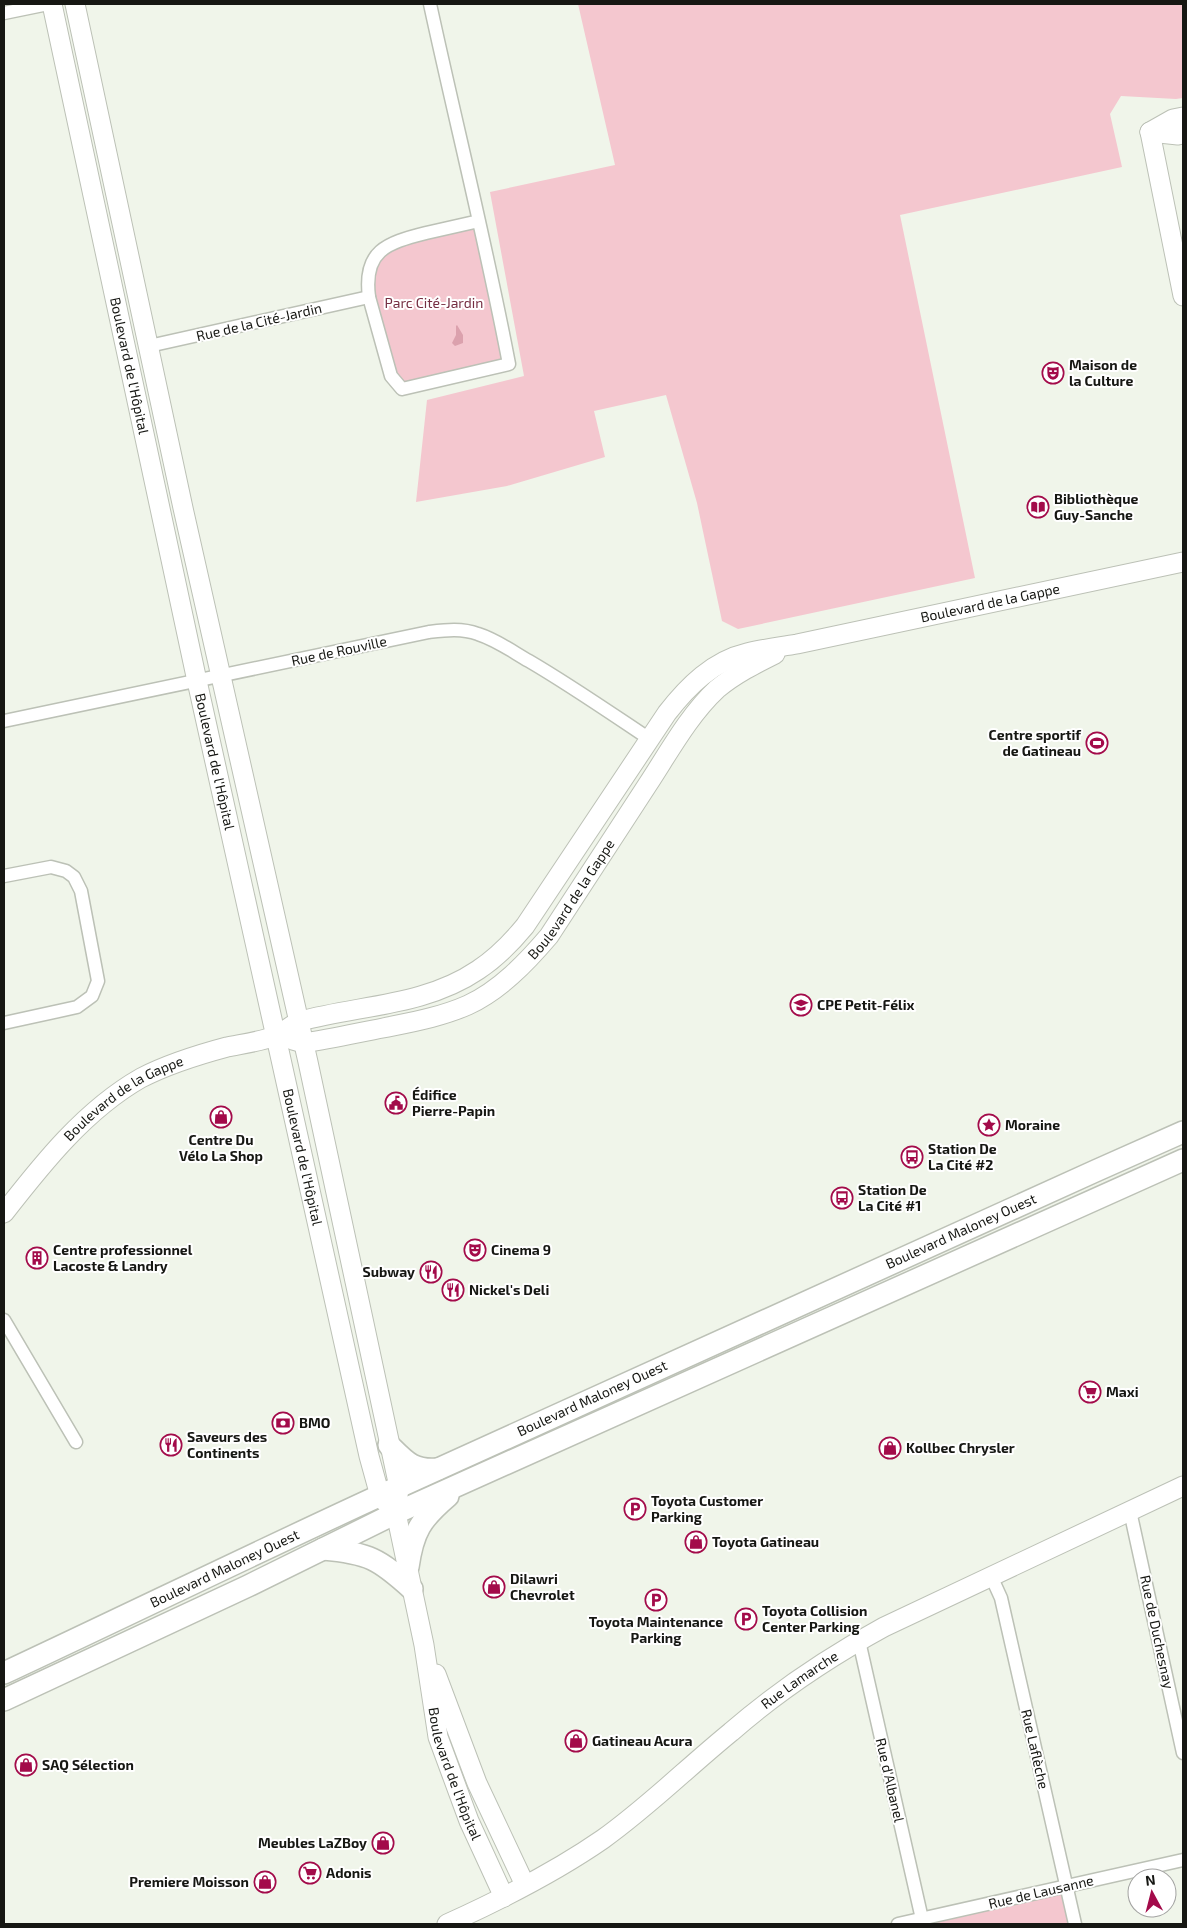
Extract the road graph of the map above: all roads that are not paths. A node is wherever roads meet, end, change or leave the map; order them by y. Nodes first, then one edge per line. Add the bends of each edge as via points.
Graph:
1 (50, 4) edge
2 (75, 4) edge
3 (430, 4) edge
4 (4, 14) edge
5 (1183, 117) edge
6 (1150, 132) junction
7 (1183, 134) edge
8 (478, 221) junction
9 (1183, 296) edge
10 (369, 298) junction
11 (148, 346) junction
12 (1183, 562) edge
13 (797, 644) junction
14 (220, 676) junction
15 (197, 681) junction
16 (4, 721) edge
17 (648, 738) junction
18 (669, 751) junction
19 (4, 876) edge
20 (512, 942) junction
21 (527, 961) junction
22 (298, 1022) junction
23 (4, 1023) edge
24 (276, 1036) junction
25 (304, 1044) junction
26 (1183, 1132) edge
27 (1183, 1160) edge
28 (4, 1213) edge
29 (4, 1320) edge
30 (76, 1442) dead end
31 (389, 1445) junction
32 (438, 1469) junction
33 (463, 1484) junction
34 (1183, 1486) edge
35 (399, 1487) junction
36 (380, 1496) junction
37 (1130, 1511) junction
38 (396, 1513) junction
39 (324, 1549) junction
40 (408, 1567) junction
41 (992, 1576) junction
42 (412, 1589) junction
43 (859, 1641) junction
44 (424, 1645) junction
45 (44, 1654) junction
46 (4, 1673) edge
47 (54, 1676) junction
48 (4, 1700) edge
49 (1178, 1709) edge
50 (1183, 1753) edge
51 (1183, 1860) edge
52 (525, 1885) junction
53 (1066, 1886) junction
54 (504, 1897) junction
55 (922, 1919) junction
56 (447, 1924) edge
57 (898, 1924) edge
58 (1074, 1924) edge

1 - 4 street
1 - 15 street, Boulevard de l'Hôpital
2 - 11 street, Boulevard de l'Hôpital
3 - 8 street
5 - 6 street
6 - 7 street
6 - 9 street
8 - 10 street via 401,239 383,247 371,262
8 - 10 street via 509,364 402,389 391,376
10 - 11 street, Rue de la Cité-Jardin
11 - 14 street, Boulevard de l'Hôpital
12 - 13 street, Boulevard de la Gappe
13 - 17 street, Boulevard de la Gappe via 745,653 714,667 681,695
13 - 18 street, Boulevard de la Gappe via 750,666 717,690
14 - 15 street, Rue de Rouville
14 - 17 street, Rue de Rouville via 429,632 460,630 491,639
14 - 22 street, Boulevard de l'Hôpital
15 - 16 street, Rue de Rouville
15 - 24 street, Boulevard de l'Hôpital
17 - 18 street
17 - 20 street, Boulevard de la Gappe
18 - 21 street, Boulevard de la Gappe via 549,936
19 - 23 street via 51,867 74,877 80,891 98,981 92,996 77,1006
20 - 21 street
20 - 22 street, Boulevard de la Gappe via 478,970 428,994
21 - 25 street, Boulevard de la Gappe via 489,993 449,1013
22 - 24 street, Boulevard de la Gappe
22 - 25 street, Boulevard de l'Hôpital
24 - 25 street, Boulevard de la Gappe
24 - 28 street, Boulevard de la Gappe via 190,1057 153,1072 123,1090 78,1127
24 - 36 street, Boulevard de l'Hôpital
25 - 31 street, Boulevard de l'Hôpital
26 - 32 main road, Boulevard Maloney Ouest
27 - 33 main road, Boulevard Maloney Ouest
29 - 30 street
31 - 32 main road via 410,1465
31 - 35 street, Boulevard de l'Hôpital
32 - 35 main road, Boulevard Maloney Ouest
33 - 38 main road, Boulevard Maloney Ouest
33 - 40 main road via 433,1508 423,1521 411,1544
34 - 37 street, Rue Lamarche
35 - 36 main road, Boulevard Maloney Ouest
35 - 38 street, Boulevard de l'Hôpital
36 - 38 street, Boulevard de l'Hôpital
36 - 45 main road, Boulevard Maloney Ouest
37 - 41 street, Rue Lamarche
37 - 49 street, Rue de Duchesnay
38 - 39 main road, Boulevard Maloney Ouest
38 - 40 street, Boulevard de l'Hôpital
39 - 42 main road via 370,1557 386,1566
39 - 47 main road, Boulevard Maloney Ouest
40 - 42 street, Boulevard de l'Hôpital
41 - 43 street, Rue Lamarche
41 - 53 street, Rue Laflèche via 1001,1598
42 - 44 street, Boulevard de l'Hôpital
43 - 52 street, Rue Lamarche via 779,1693 611,1833
43 - 55 street, Rue d'Albanel
44 - 52 street, Boulevard de l'Hôpital via 477,1783
44 - 54 street, Boulevard de l'Hôpital via 438,1737 466,1815
45 - 46 main road, Boulevard Maloney Ouest
45 - 47 main road
47 - 48 main road, Boulevard Maloney Ouest
49 - 50 street, Rue de Duchesnay
51 - 53 street, Rue de Lausanne
52 - 54 street, Rue Lamarche
53 - 55 street, Rue de Lausanne
53 - 58 street, Rue Laflèche
54 - 56 street, Rue Lamarche
55 - 57 street, Rue de Lausanne

